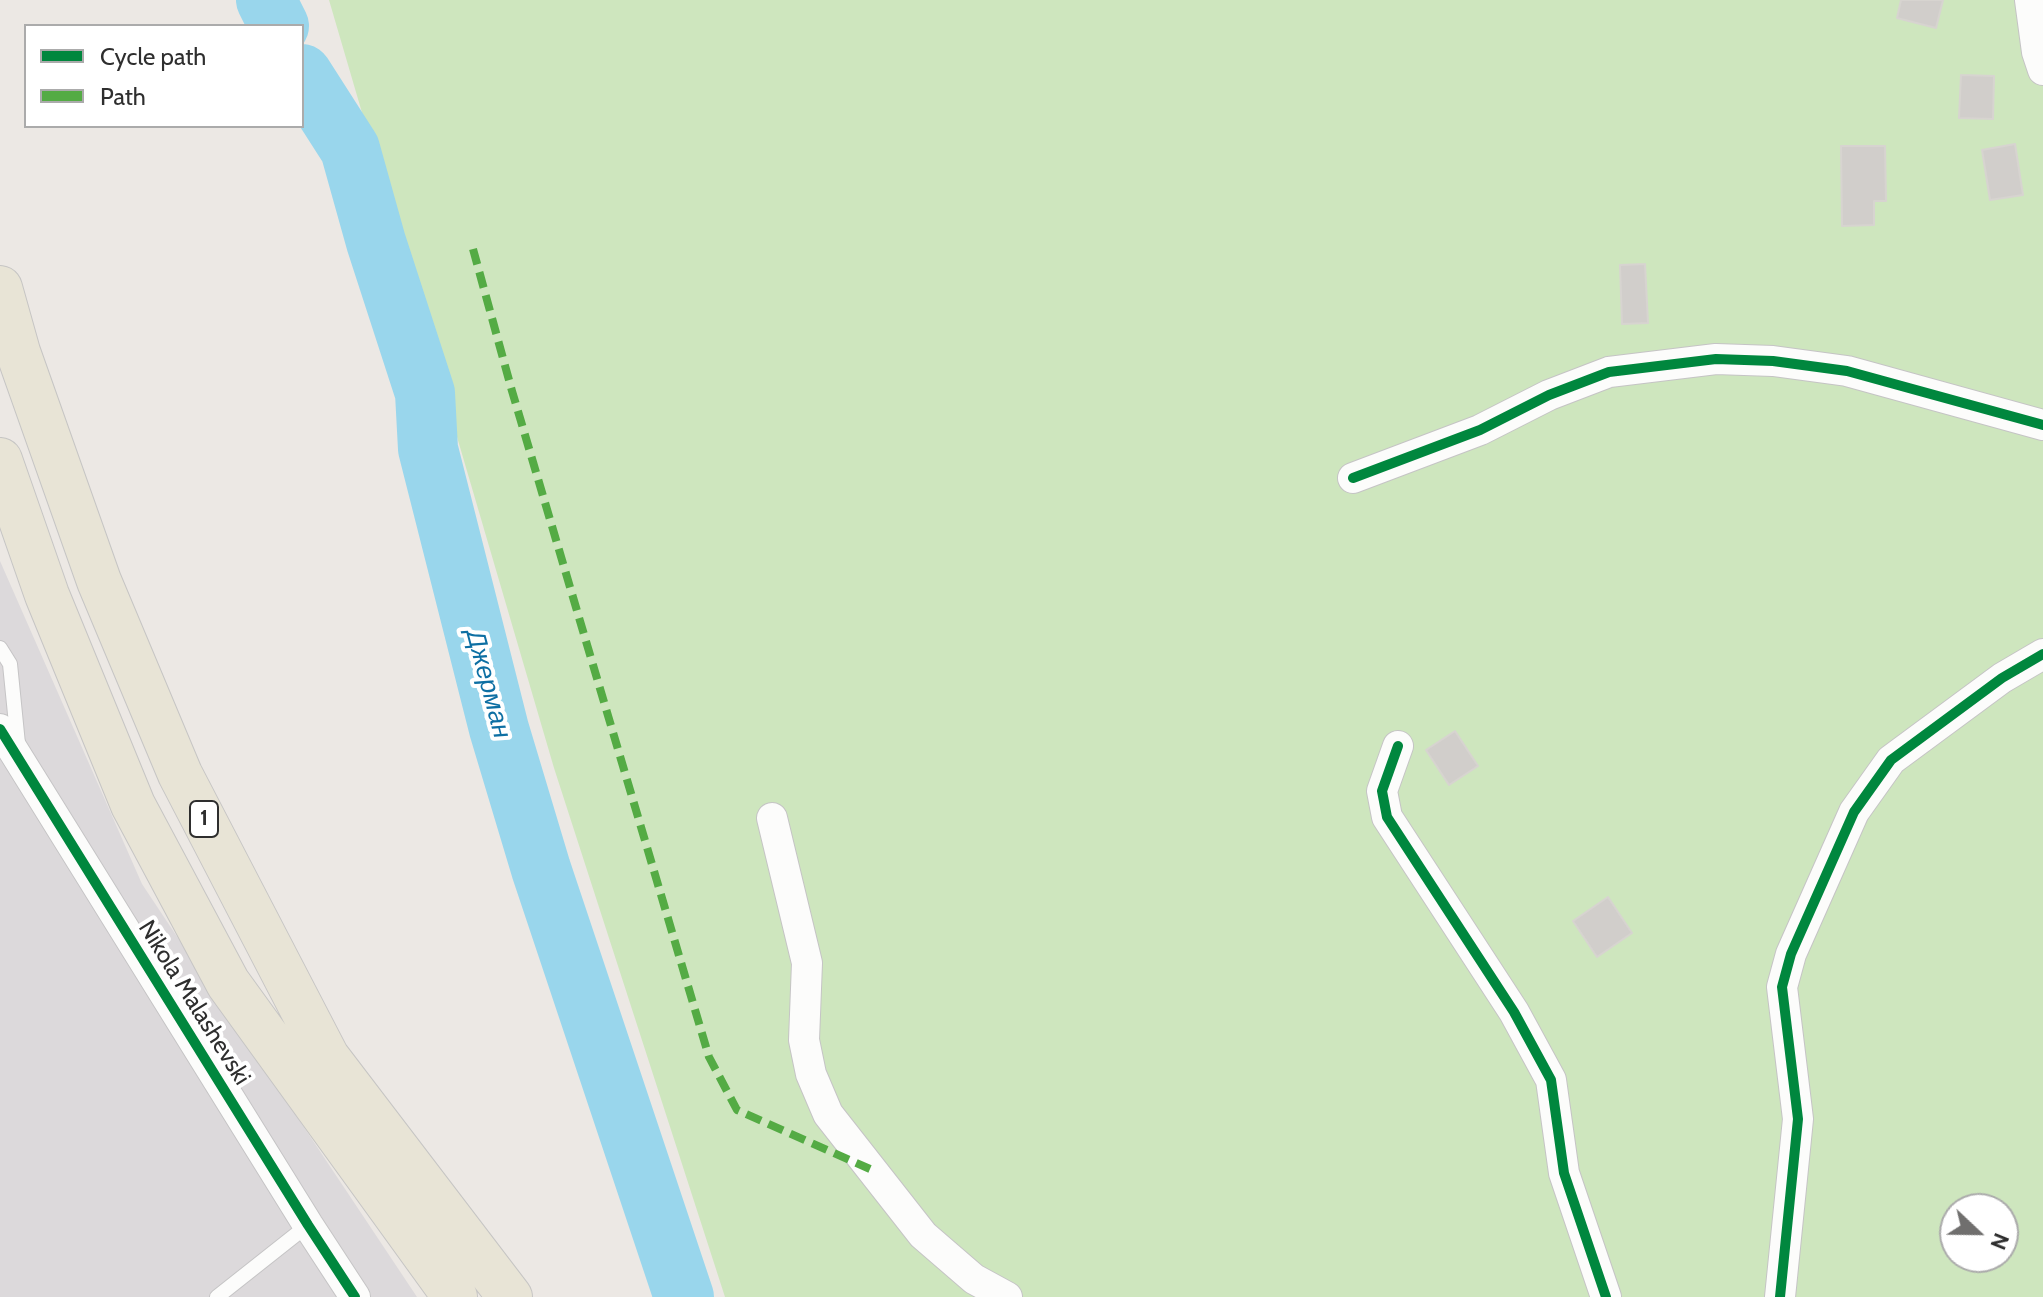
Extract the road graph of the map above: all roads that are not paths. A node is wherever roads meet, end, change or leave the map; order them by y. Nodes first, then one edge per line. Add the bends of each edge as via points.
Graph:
1 (2030, 0) edge
2 (2043, 70) edge
3 (0, 288) edge
4 (2043, 425) edge
5 (0, 460) edge
6 (1353, 478) dead end
7 (0, 648) edge
8 (2043, 654) edge
9 (0, 729) edge
10 (1398, 746) dead end
11 (10, 755) edge
12 (772, 818) dead end
13 (308, 1225) junction
14 (217, 1297) edge
15 (355, 1297) edge
16 (455, 1297) edge
17 (510, 1297) edge
18 (1007, 1297) edge
19 (1606, 1297) edge
20 (1780, 1297) edge

1 - 2 street
3 - 17 main road, 1 via 99,581 180,774 327,1057
4 - 6 street via 1847,371 1716,359 1609,372 1480,430
5 - 16 main road, 1 via 47,595 133,805 228,983
7 - 11 lane via 10,664
8 - 20 street via 1891,760 1854,812 1791,954 1782,987 1798,1119
9 - 11 street, Nikola Malashevski
10 - 19 street via 1382,791 1387,817 1514,1012 1551,1080 1564,1173
11 - 13 street, Nikola Malashevski
12 - 18 street via 807,963 804,1040 828,1114 923,1235 974,1279
13 - 14 lane
13 - 15 street, Nikola Malashevski

